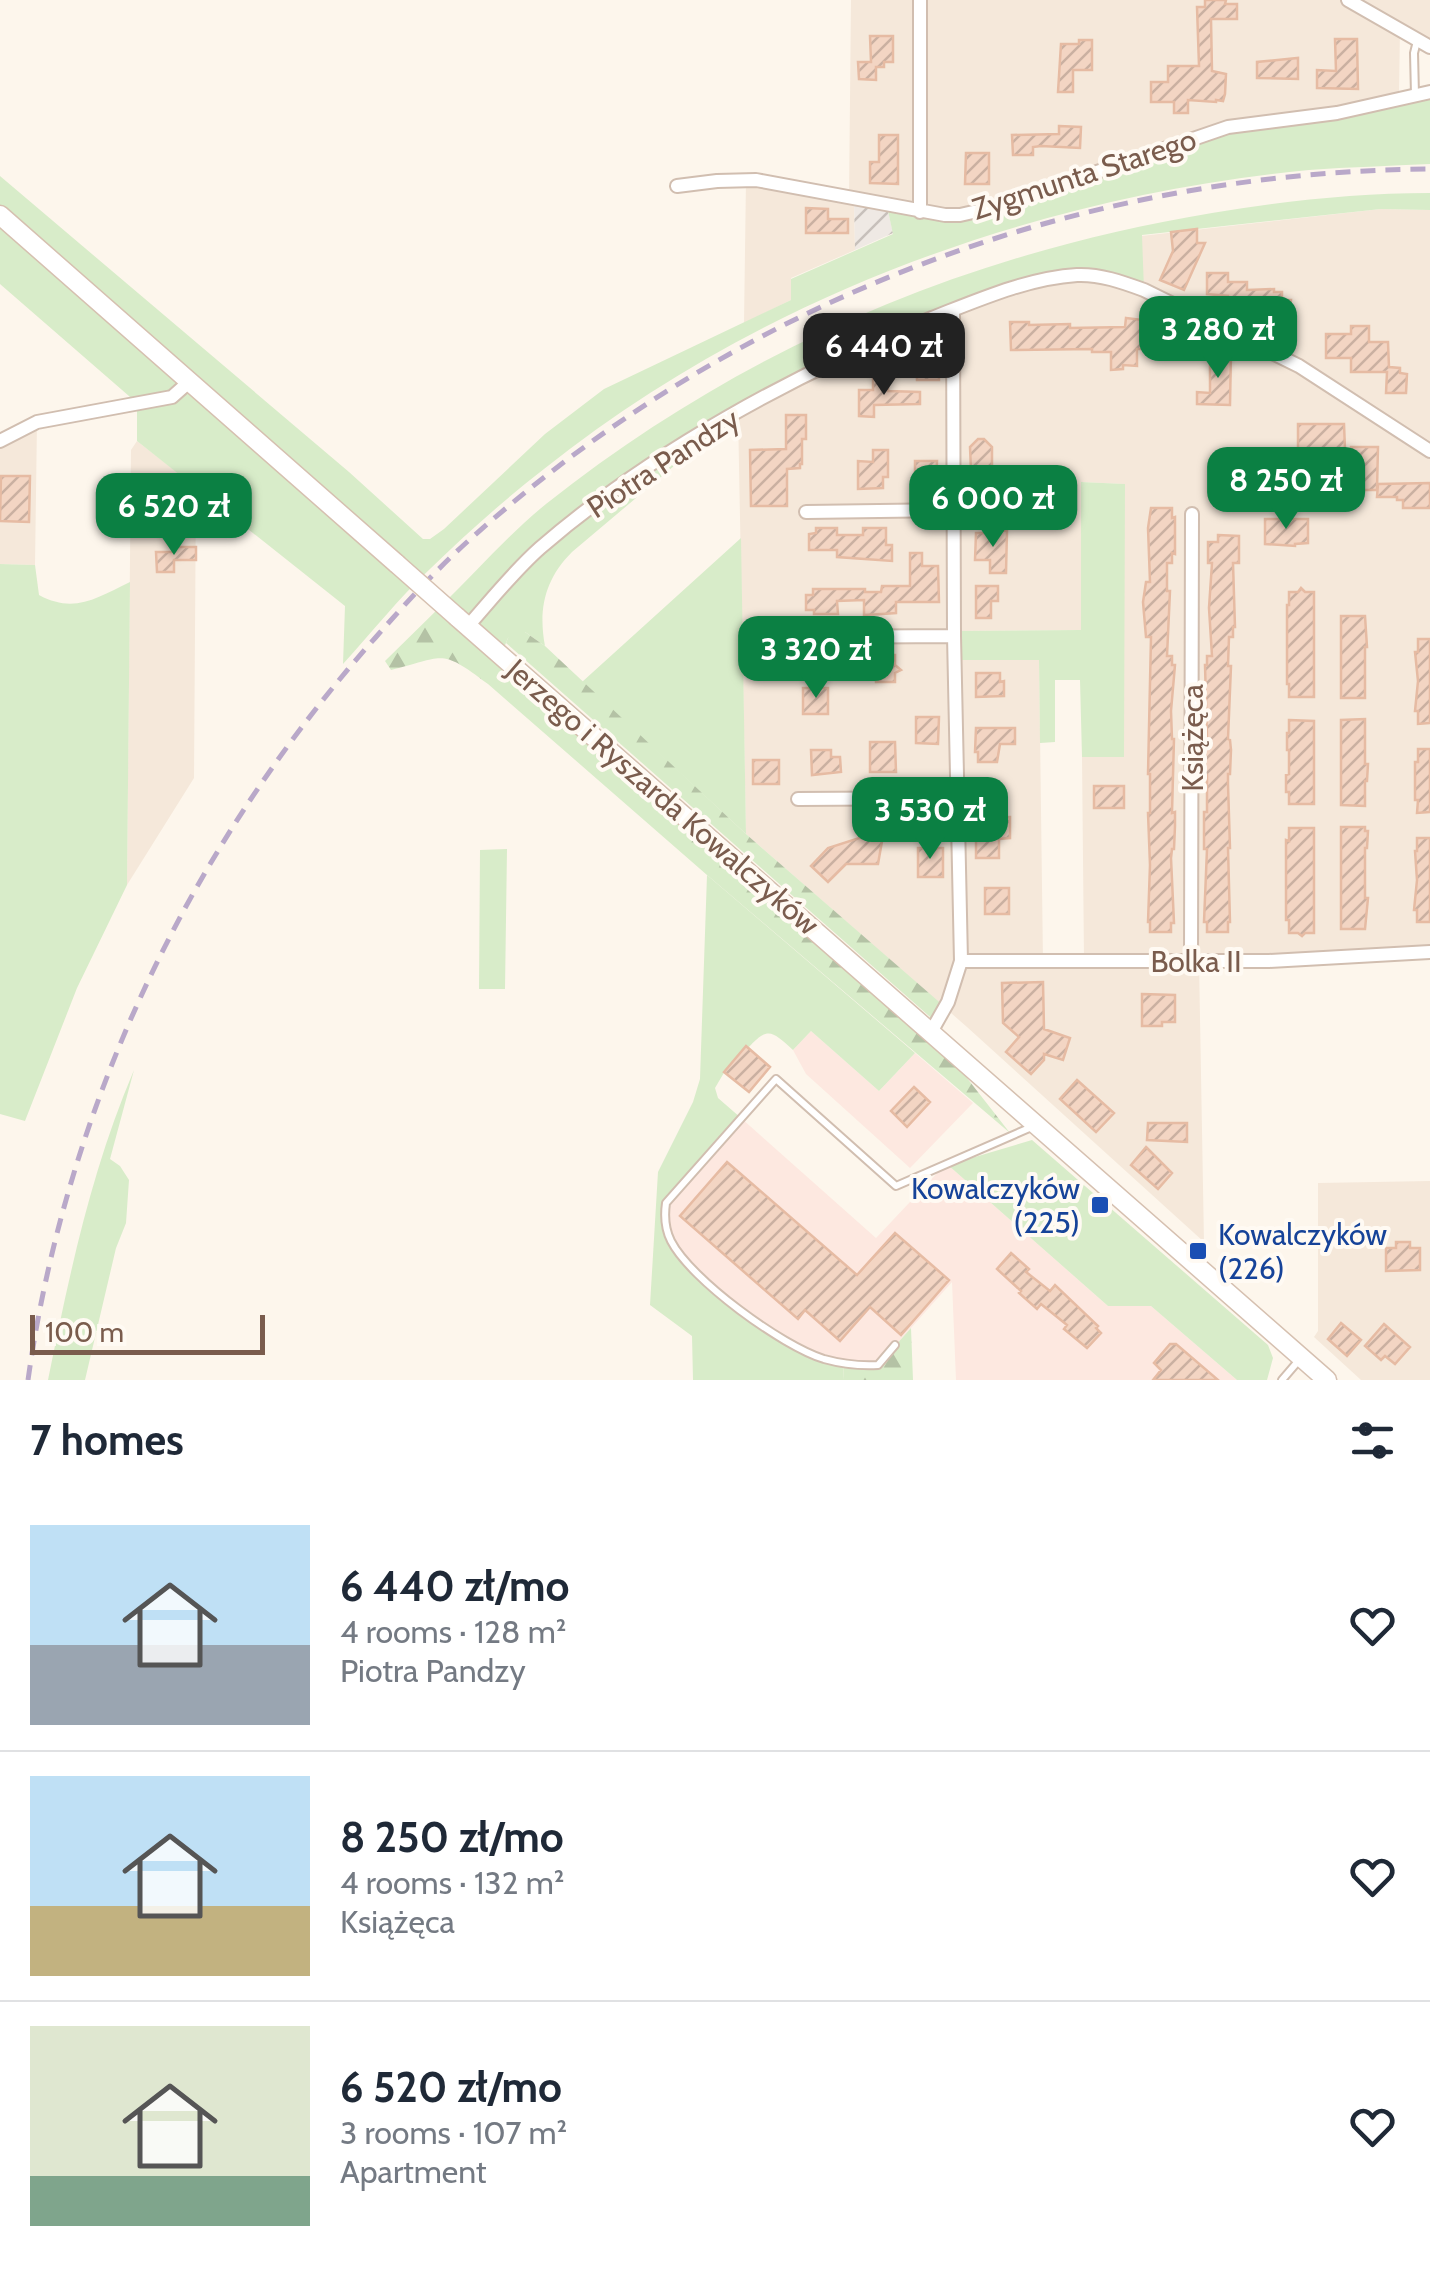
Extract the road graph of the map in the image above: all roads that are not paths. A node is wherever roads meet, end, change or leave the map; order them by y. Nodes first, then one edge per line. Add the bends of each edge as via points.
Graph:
1 (920, 0) edge
2 (1348, 0) edge
3 (1424, 43) edge
4 (1430, 92) edge
5 (1414, 94) junction
6 (676, 186) dead end
7 (920, 212) junction
8 (0, 215) edge
9 (952, 310) junction
10 (190, 381) junction
11 (0, 441) edge
12 (1430, 450) edge
13 (952, 510) junction
14 (806, 512) dead end
15 (1192, 514) dead end
16 (462, 622) junction
17 (954, 636) junction
18 (801, 637) dead end
19 (957, 798) junction
20 (798, 800) dead end
21 (1430, 952) edge
22 (1191, 961) junction
23 (961, 962) junction
24 (931, 1032) junction
25 (1036, 1124) junction
26 (896, 1346) dead end
27 (1301, 1358) junction
28 (1282, 1380) edge
29 (1327, 1380) edge

1 - 7 street
2 - 3 street
3 - 5 lane via 1414,52
4 - 5 street, Zygmunta Starego
5 - 7 street, Zygmunta Starego via 1337,113 1228,127 976,212
6 - 7 street, Zygmunta Starego via 756,180
8 - 10 main road, Jerzego i Ryszarda Kowalczyków
9 - 12 street, Piotra Pandzy via 1054,278 1090,275 1123,282 1299,366
9 - 13 street
9 - 16 street, Piotra Pandzy via 805,376 684,444 540,548
10 - 11 street via 172,397 36,422
10 - 16 main road, Jerzego i Ryszarda Kowalczyków, bridge
13 - 14 street
13 - 17 street
15 - 22 street, Książęca
16 - 24 main road, Jerzego i Ryszarda Kowalczyków
17 - 18 street
17 - 19 street
19 - 20 street
19 - 23 street
21 - 22 street, Bolka II
22 - 23 street, Bolka II
23 - 24 street
24 - 25 main road, Jerzego i Ryszarda Kowalczyków
25 - 26 lane via 896,1186 776,1079 666,1203 666,1228 684,1261 768,1331 824,1359 857,1366 878,1365
25 - 27 main road, Jerzego i Ryszarda Kowalczyków
27 - 28 lane
27 - 29 main road, Jerzego i Ryszarda Kowalczyków

